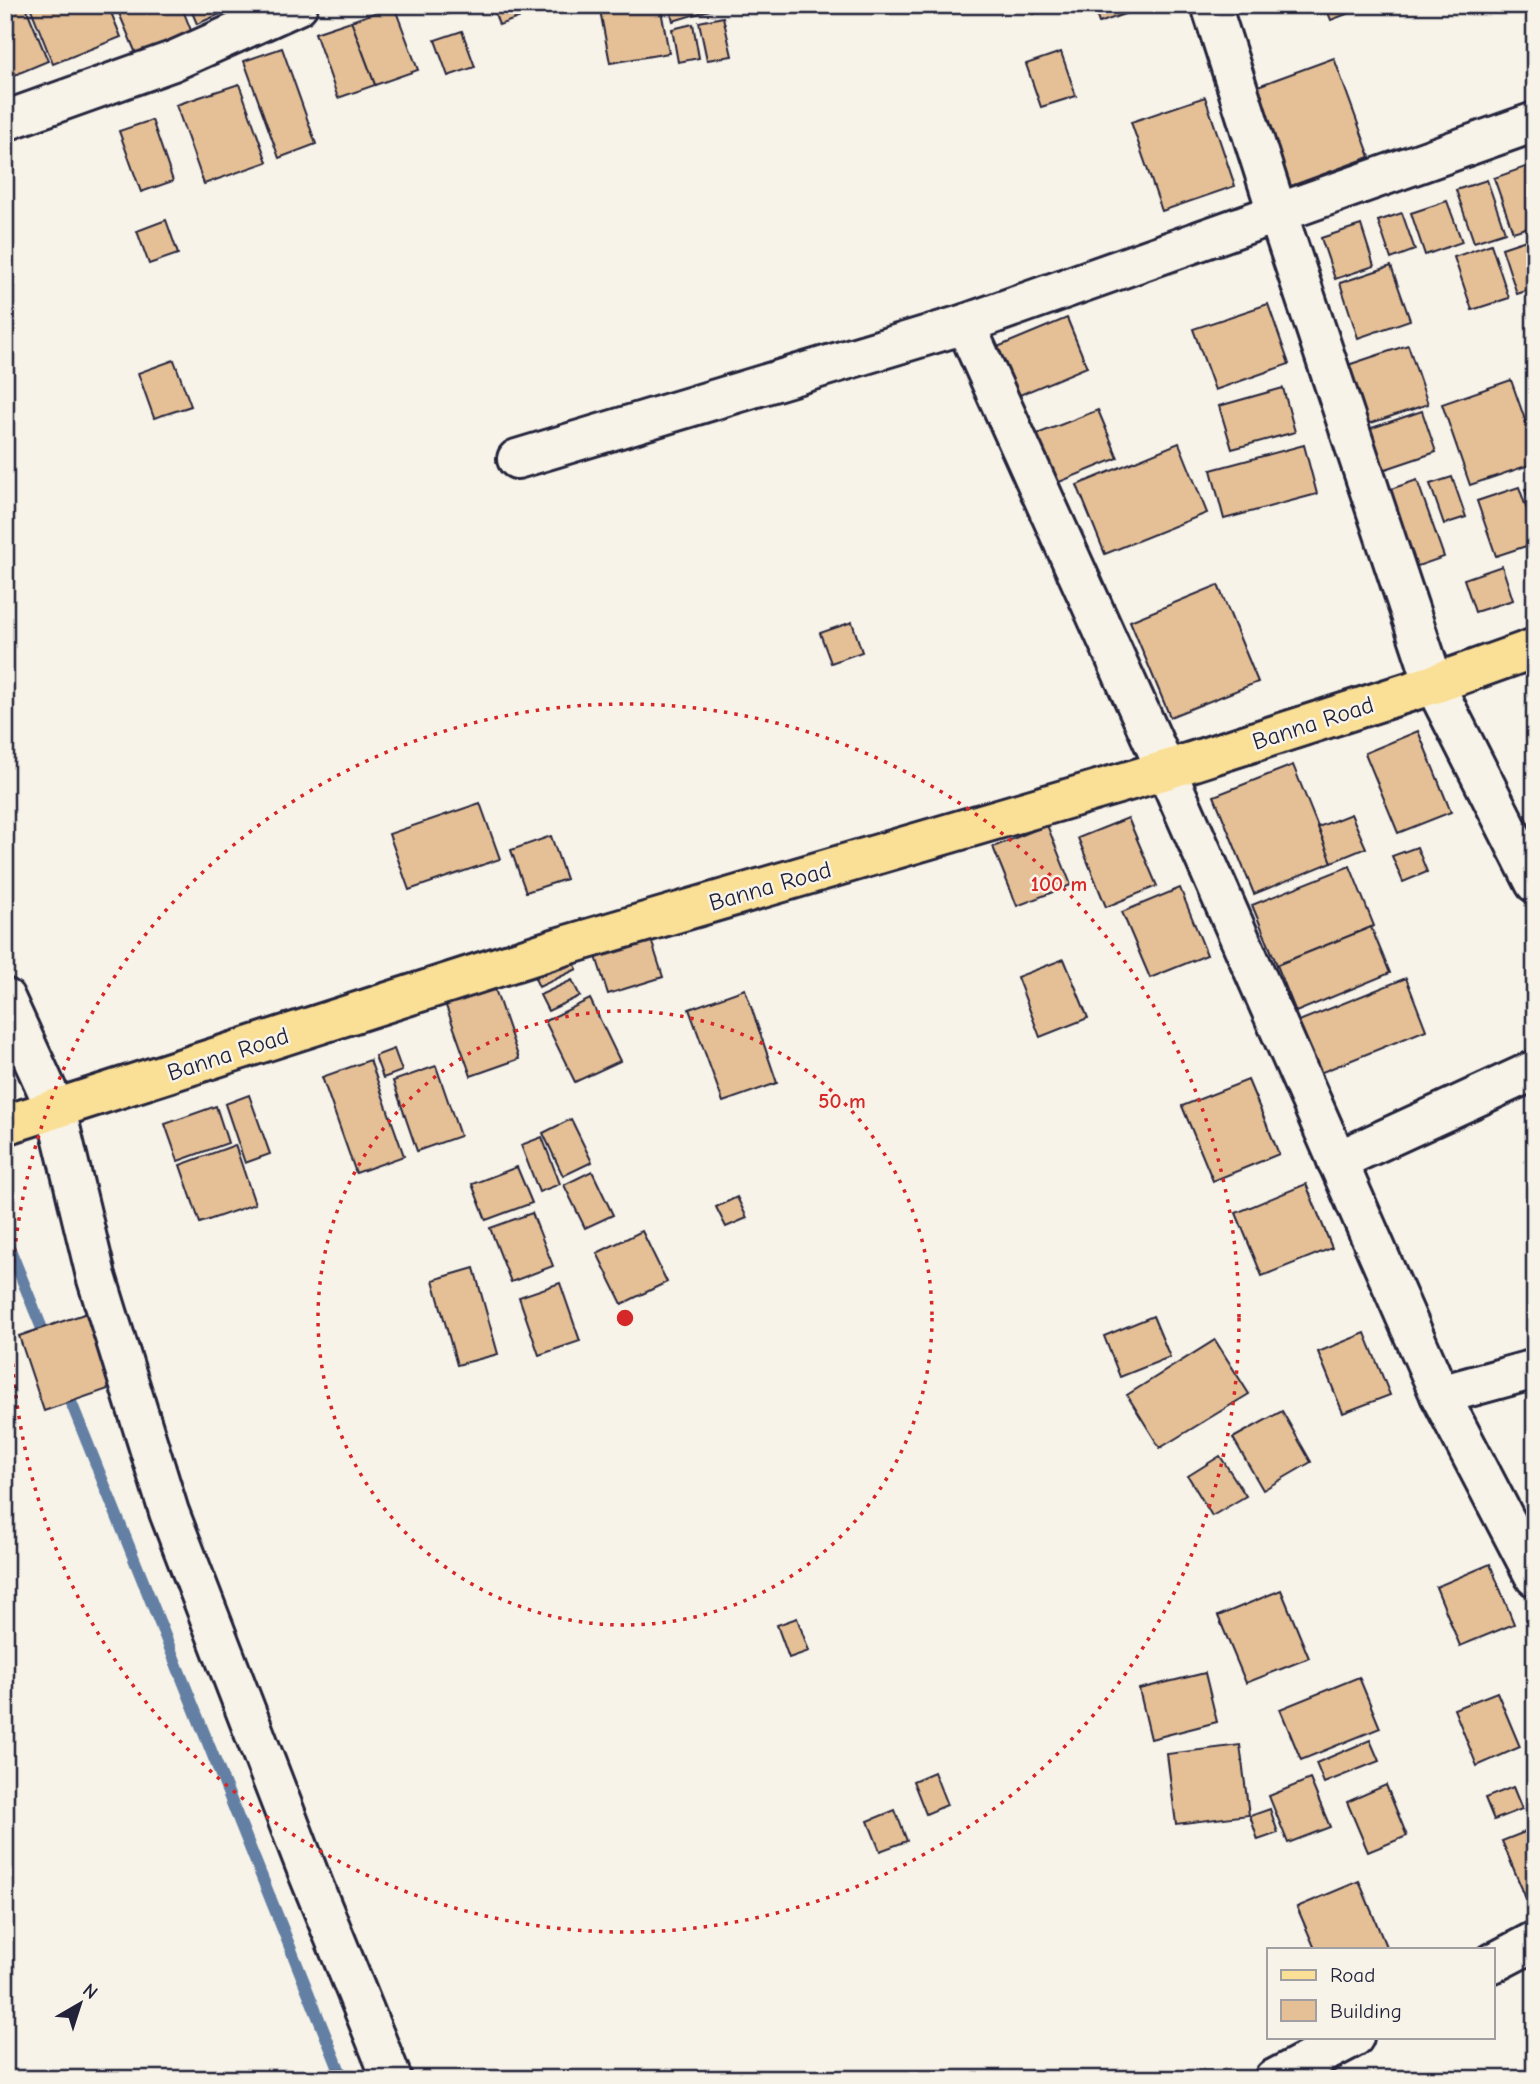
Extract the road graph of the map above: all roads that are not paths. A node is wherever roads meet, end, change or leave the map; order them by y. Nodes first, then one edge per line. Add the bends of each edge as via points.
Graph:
1 (298, 5) edge
2 (1211, 5) edge
3 (5, 121) edge
4 (1535, 122) edge
5 (1278, 215) junction
6 (965, 324) junction
7 (517, 459) dead end
8 (1535, 648) edge
9 (1434, 684) junction
10 (1166, 770) junction
11 (1535, 883) edge
12 (5, 998) edge
13 (1535, 1070) edge
14 (33, 1116) edge
15 (1337, 1161) junction
16 (1535, 1369) edge
17 (1440, 1395) junction
18 (1535, 1577) edge
19 (1535, 1941) edge
20 (1494, 1962) edge
21 (1352, 2038) edge
22 (392, 2079) edge
23 (1274, 2079) edge

1 - 3 street via 173,61
2 - 5 street
4 - 5 street
5 - 6 street
5 - 9 street
6 - 7 street
6 - 10 street
8 - 9 main road, Banna Road
9 - 10 main road, Banna Road
9 - 11 street
10 - 14 main road, Banna Road via 560,947
10 - 15 street
12 - 14 street
13 - 15 street
14 - 22 street via 96,1276 169,1512
15 - 17 street
16 - 17 street
17 - 18 street
19 - 20 street
21 - 23 street

